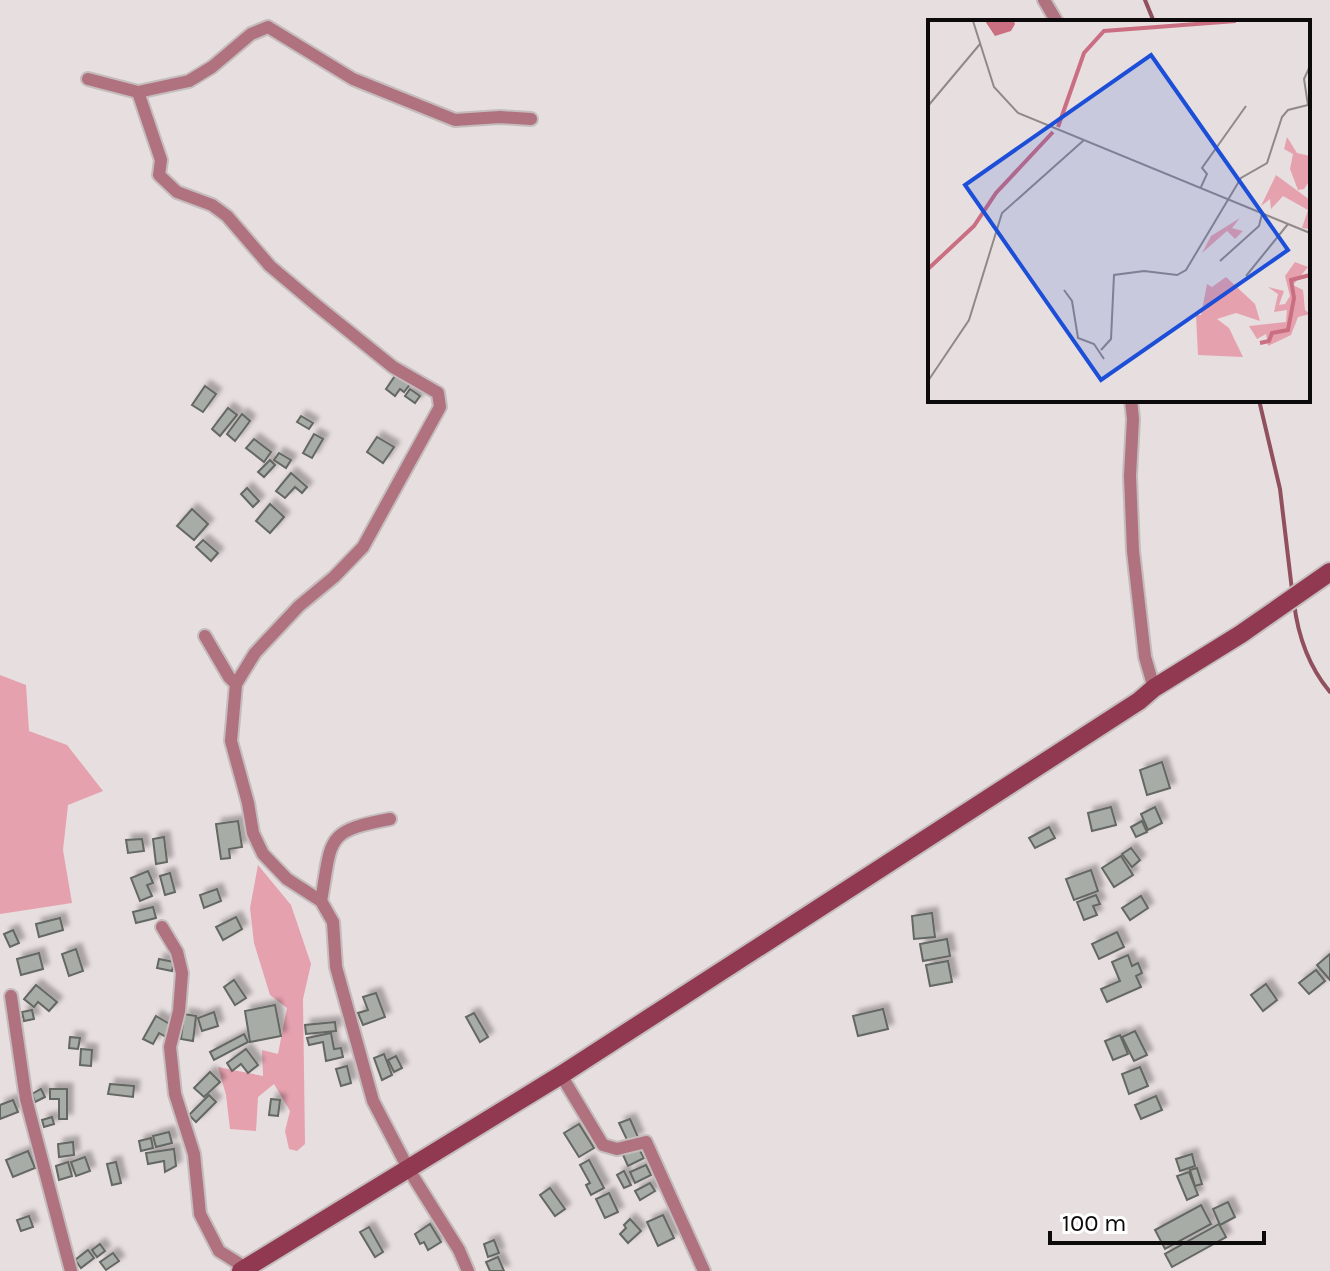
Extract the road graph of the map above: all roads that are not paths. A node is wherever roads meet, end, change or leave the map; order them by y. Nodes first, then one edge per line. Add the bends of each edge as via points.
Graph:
1 (1044, 0) edge
2 (1056, 20) edge
3 (88, 79) dead end
4 (138, 92) junction
5 (531, 119) dead end
6 (1131, 402) edge
7 (1330, 572) edge
8 (205, 636) dead end
9 (236, 684) junction
10 (1154, 688) junction
11 (390, 819) dead end
12 (321, 901) junction
13 (162, 927) dead end
14 (11, 996) dead end
15 (561, 1075) junction
16 (409, 1170) junction
17 (243, 1269) edge
18 (71, 1271) edge
19 (468, 1271) edge
20 (704, 1271) edge

1 - 2 street
3 - 4 street
4 - 5 street via 189,81 268,27 353,79 455,120
4 - 9 street via 161,160 159,175 177,192 227,216 270,266 315,304 393,367 438,393 440,407 363,547 255,653
6 - 10 street via 1133,551 1145,657
7 - 10 main road
8 - 9 street
9 - 12 street via 231,741 253,833 273,867
10 - 15 main road
11 - 12 street via 340,833 331,847
12 - 16 street via 333,922 336,967 373,1101
13 - 17 street via 182,973 170,1047 175,1094 194,1154 200,1214 219,1251
14 - 18 street via 26,1099
15 - 16 main road
15 - 20 street via 603,1145 617,1149 646,1142
16 - 17 main road
16 - 19 street

